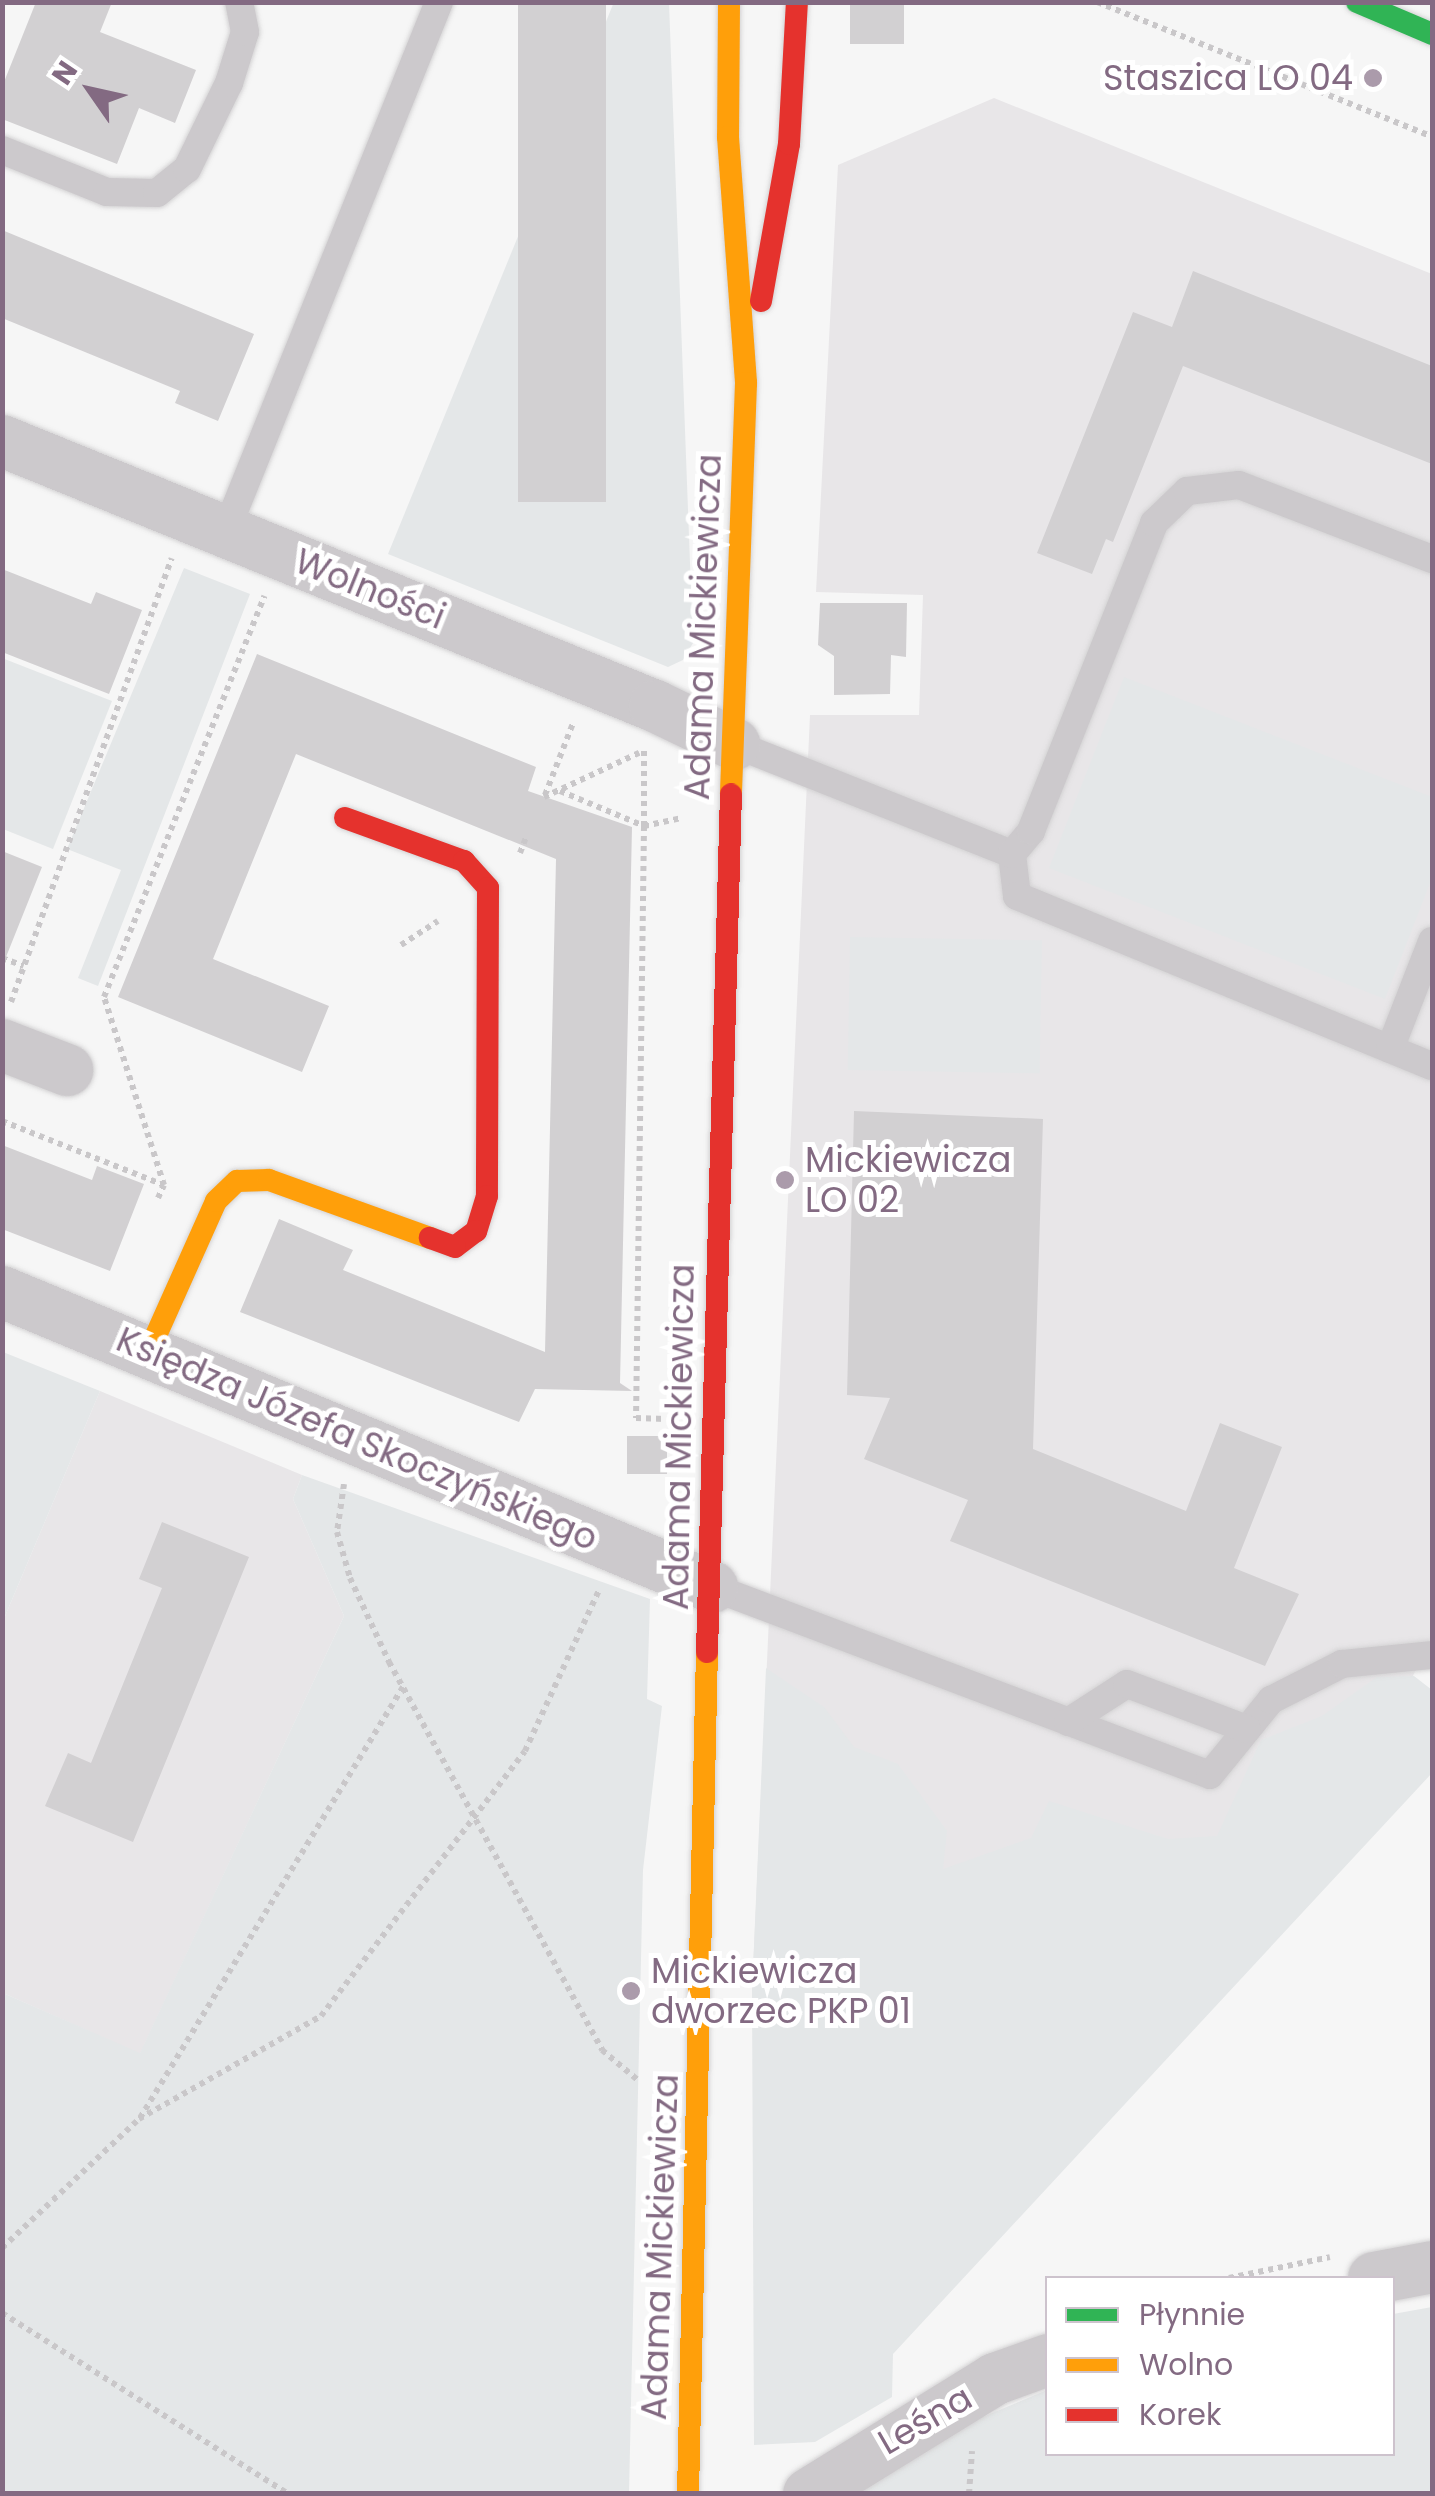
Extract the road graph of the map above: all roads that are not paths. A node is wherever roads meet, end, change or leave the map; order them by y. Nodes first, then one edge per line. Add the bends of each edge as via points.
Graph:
1 (239, 2) edge
2 (439, 2) edge
3 (729, 2) edge
4 (796, 2) edge
5 (1357, 2) edge
6 (1432, 34) edge
7 (2, 150) edge
8 (746, 382) junction
9 (2, 441) edge
10 (226, 531) junction
11 (1432, 559) edge
12 (734, 744) junction
13 (344, 818) dead end
14 (1012, 854) junction
15 (1432, 940) edge
16 (5, 1028) edge
17 (1390, 1048) junction
18 (1432, 1066) edge
19 (67, 1070) dead end
20 (2, 1292) edge
21 (150, 1350) junction
22 (712, 1587) junction
23 (1432, 1655) edge
24 (1068, 1722) junction
25 (1247, 1729) junction
26 (1432, 2267) edge
27 (1385, 2276) edge
28 (1045, 2361) edge
29 (688, 2494) edge
30 (809, 2494) edge

1 - 7 lane via 244,32 229,84 187,168 157,193 107,192
2 - 10 lane
3 - 8 street, Adama Mickiewicza via 728,137
4 - 8 street, Adama Mickiewicza via 789,144
5 - 6 street
8 - 12 street, Adama Mickiewicza
9 - 10 street, Wolności
10 - 12 street, Wolności
11 - 14 lane via 1239,485 1187,492 1154,524 1031,831
12 - 14 lane
12 - 22 street, Adama Mickiewicza
13 - 21 street via 464,860 488,888 487,1196 476,1231 454,1247 269,1180 237,1181 216,1201
14 - 17 lane via 1016,896
15 - 17 lane
16 - 19 street
17 - 18 lane
20 - 21 street, Księdza Józefa Skoczyńskiego
21 - 22 street, Księdza Józefa Skoczyńskiego via 211,1384
22 - 24 lane
22 - 29 street, Adama Mickiewicza
23 - 25 lane via 1342,1664 1270,1700
24 - 25 lane via 1126,1684
24 - 25 lane via 1210,1775
26 - 27 street
28 - 30 street, Leśna via 995,2380

